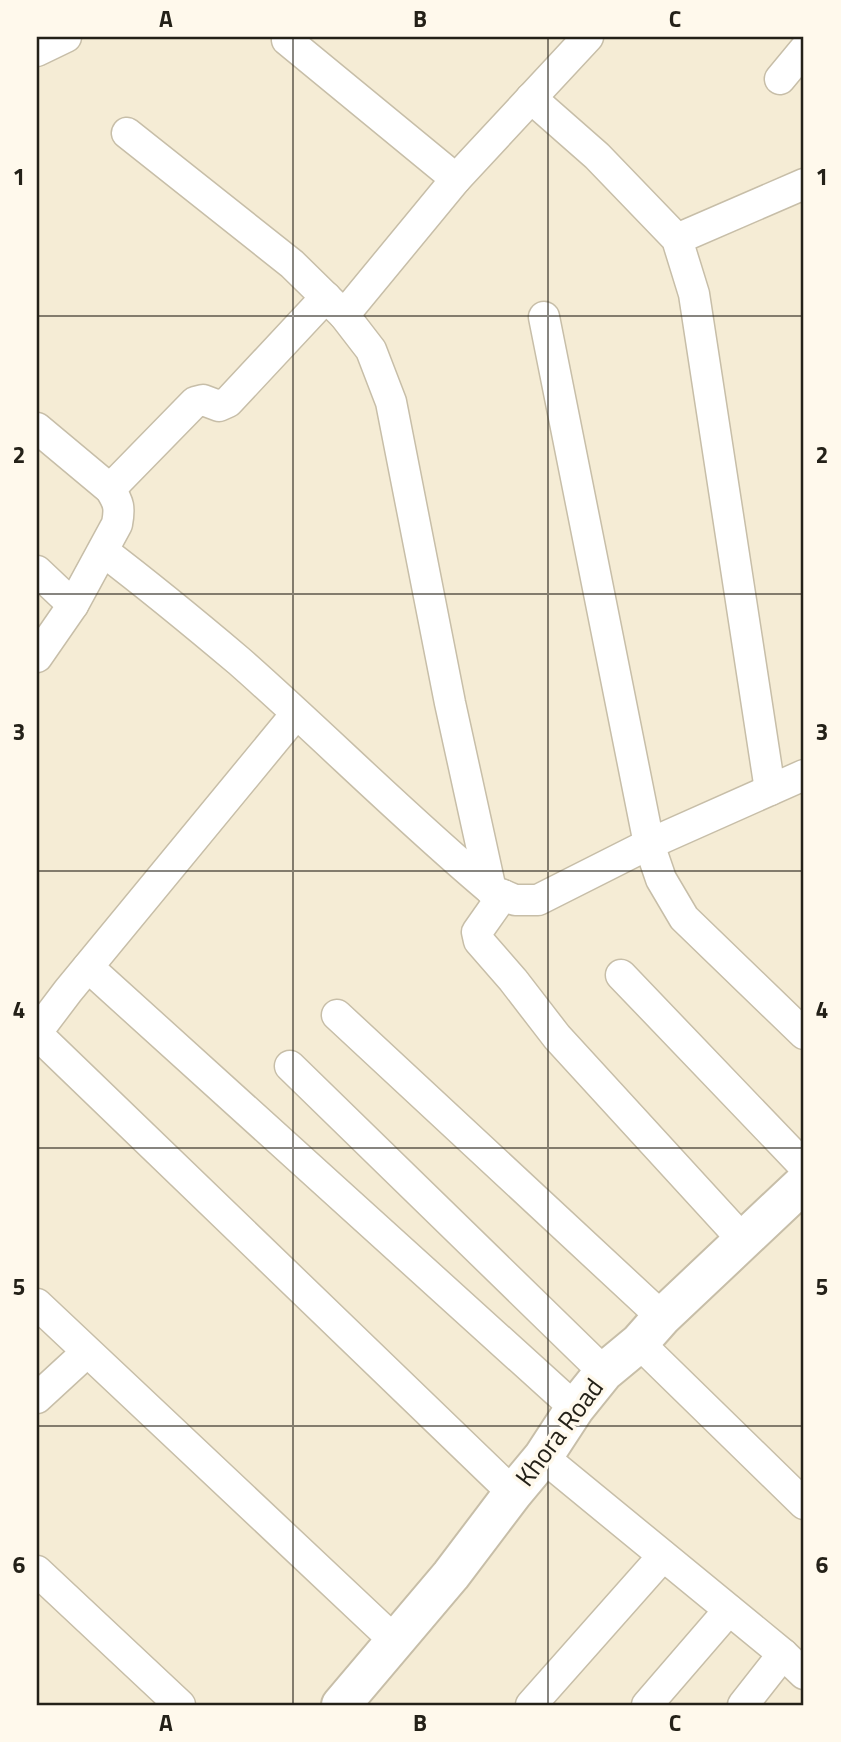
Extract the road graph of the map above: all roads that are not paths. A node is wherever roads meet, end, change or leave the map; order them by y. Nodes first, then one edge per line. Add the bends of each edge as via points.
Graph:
1 (66, 37) edge
2 (588, 37) edge
3 (287, 40) dead end
4 (804, 50) edge
5 (37, 51) edge
6 (780, 79) dead end
7 (531, 98) junction
8 (127, 133) dead end
9 (456, 179) junction
10 (804, 184) edge
11 (677, 239) junction
12 (335, 306) junction
13 (544, 317) dead end
14 (37, 428) edge
15 (110, 489) junction
16 (103, 551) junction
17 (37, 571) edge
18 (73, 605) junction
19 (37, 657) edge
20 (296, 714) junction
21 (804, 775) edge
22 (770, 790) junction
23 (649, 844) junction
24 (497, 892) junction
25 (88, 967) junction
26 (621, 975) dead end
27 (337, 1016) dead end
28 (37, 1033) edge
29 (804, 1034) edge
30 (290, 1066) dead end
31 (804, 1166) edge
32 (804, 1183) edge
33 (743, 1240) junction
34 (37, 1304) edge
35 (650, 1330) junction
36 (87, 1352) junction
37 (604, 1372) junction
38 (37, 1398) edge
39 (575, 1408) junction
40 (543, 1457) junction
41 (513, 1493) junction
42 (804, 1504) edge
43 (663, 1556) junction
44 (37, 1571) edge
45 (729, 1611) junction
46 (395, 1641) junction
47 (793, 1664) edge
48 (180, 1705) edge
49 (341, 1705) edge
50 (531, 1705) edge
51 (647, 1705) edge
52 (743, 1705) edge

1 - 5 street
2 - 7 street
3 - 9 street
4 - 6 street
7 - 9 street
7 - 11 street via 597,156
8 - 12 street via 292,264
9 - 12 street
10 - 11 street
11 - 22 street via 694,294
12 - 15 street via 228,402 219,406 195,402
12 - 24 street via 371,350 391,402 450,703
13 - 23 street
14 - 15 street
15 - 16 street via 119,513
16 - 18 street
16 - 20 street via 174,606
17 - 18 street
18 - 19 street
20 - 24 street via 451,856
20 - 25 street
21 - 22 street
22 - 23 street
23 - 24 street via 538,900 515,900
23 - 29 street via 661,879 684,918
24 - 33 street via 477,933 479,941 557,1037
25 - 28 street
25 - 39 street
26 - 31 street
27 - 35 street
28 - 41 street
30 - 37 street
32 - 33 street, Khora Road
33 - 35 street, Khora Road
34 - 36 street
35 - 37 street, Khora Road
35 - 42 street
36 - 38 street
36 - 46 street
37 - 39 street, Khora Road
39 - 40 street, Khora Road
40 - 41 street, Khora Road
40 - 43 street
41 - 46 street, Khora Road
43 - 45 street
43 - 50 street
44 - 48 street
45 - 47 street
45 - 51 street
46 - 49 street, Khora Road
47 - 52 street

